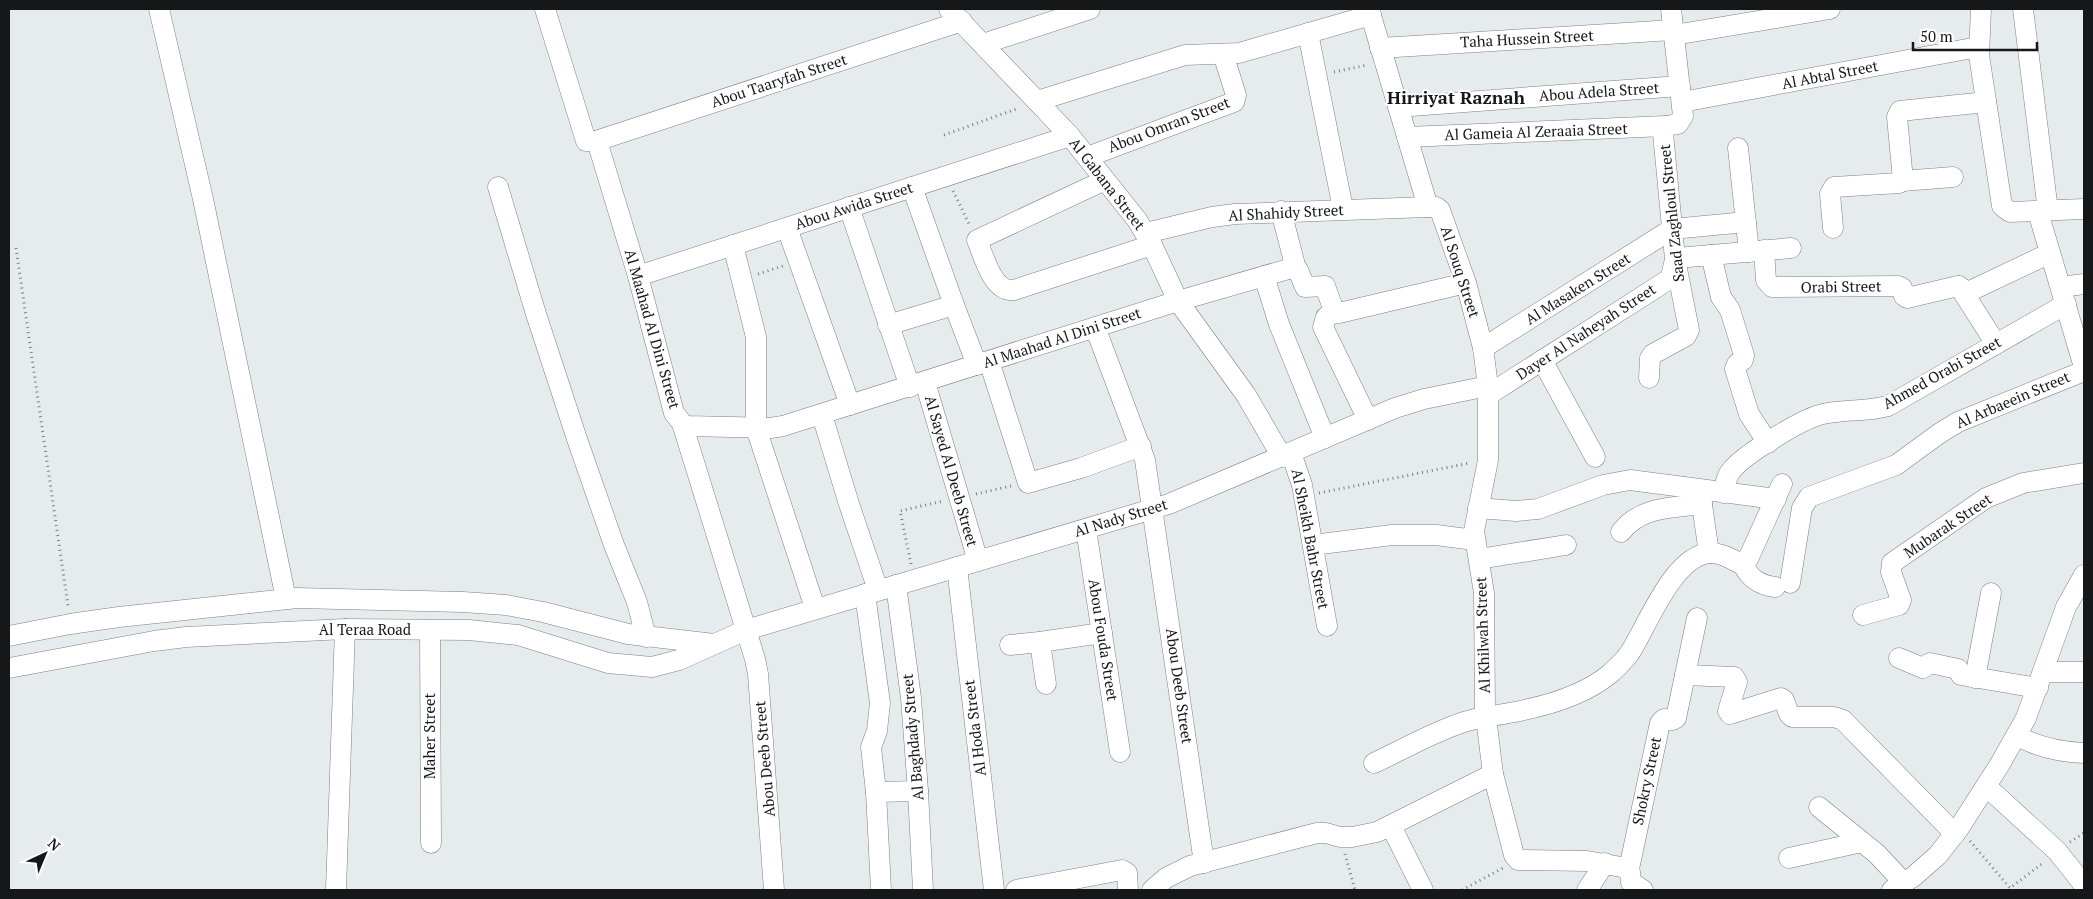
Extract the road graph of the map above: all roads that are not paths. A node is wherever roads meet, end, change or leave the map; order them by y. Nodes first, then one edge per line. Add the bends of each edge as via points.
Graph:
1 (159, 9) edge
2 (545, 9) edge
3 (1090, 9) edge
4 (1671, 9) edge
5 (1830, 9) edge
6 (1981, 9) edge
7 (2023, 9) edge
8 (1370, 12) edge
9 (956, 15) edge
10 (1308, 33) junction
11 (1674, 33) junction
12 (983, 44) junction
13 (1978, 47) junction
14 (1223, 54) junction
15 (1382, 55) junction
16 (1681, 94) junction
17 (1037, 101) junction
18 (1986, 102) junction
19 (1398, 107) junction
20 (1666, 126) junction
21 (1070, 136) junction
22 (1407, 137) junction
23 (596, 140) junction
24 (1738, 148) dead end
25 (1087, 157) junction
26 (1953, 177) dead end
27 (1105, 180) junction
28 (1902, 182) junction
29 (498, 187) dead end
30 (912, 187) junction
31 (1428, 207) junction
32 (849, 208) junction
33 (2084, 209) edge
34 (1343, 210) junction
35 (1282, 211) junction
36 (2043, 211) junction
37 (1746, 222) junction
38 (787, 228) junction
39 (1833, 228) dead end
40 (1672, 230) junction
41 (1149, 239) junction
42 (733, 245) junction
43 (1791, 248) dead end
44 (1756, 251) junction
45 (2050, 253) junction
46 (1711, 255) junction
47 (1675, 259) junction
48 (1296, 269) junction
49 (638, 276) junction
50 (1264, 276) junction
51 (1466, 283) junction
52 (2084, 284) edge
53 (1959, 286) junction
54 (2063, 296) junction
55 (1178, 301) junction
56 (954, 304) junction
57 (1336, 312) junction
58 (888, 325) junction
59 (1095, 327) junction
60 (1996, 344) junction
61 (1483, 348) junction
62 (1542, 360) junction
63 (983, 363) junction
64 (2084, 365) edge
65 (2084, 371) edge
66 (1649, 378) dead end
67 (917, 384) junction
68 (1488, 390) junction
69 (850, 405) junction
70 (822, 415) junction
71 (1368, 420) junction
72 (682, 423) junction
73 (756, 428) junction
74 (1325, 438) junction
75 (1768, 443) junction
76 (1141, 446) junction
77 (1286, 455) junction
78 (1595, 457) dead end
79 (2084, 473) edge
80 (1724, 492) junction
81 (1701, 497) junction
82 (1478, 508) junction
83 (1154, 509) junction
84 (1086, 529) junction
85 (1621, 532) dead end
86 (1313, 545) junction
87 (1566, 546) dead end
88 (1477, 550) junction
89 (1709, 553) junction
90 (978, 560) junction
91 (1742, 563) junction
92 (957, 567) junction
93 (2084, 577) edge
94 (880, 589) junction
95 (1991, 593) dead end
96 (286, 599) junction
97 (341, 599) junction
98 (815, 608) junction
99 (1863, 615) dead end
100 (1697, 618) dead end
101 (1327, 626) dead end
102 (342, 629) junction
103 (430, 630) junction
104 (746, 630) junction
105 (1102, 633) junction
106 (9, 636) edge
107 (646, 637) junction
108 (1040, 642) junction
109 (714, 644) junction
110 (1010, 645) dead end
111 (1899, 658) dead end
112 (9, 668) edge
113 (2084, 672) edge
114 (1685, 675) junction
115 (1975, 678) junction
116 (2040, 680) junction
117 (1046, 684) dead end
118 (1486, 716) junction
119 (2017, 736) junction
120 (1120, 752) dead end
121 (2084, 753) edge
122 (1374, 763) dead end
123 (1493, 774) junction
124 (1986, 786) junction
125 (918, 791) junction
126 (876, 792) junction
127 (1819, 807) dead end
128 (1391, 826) junction
129 (1957, 831) junction
130 (1862, 842) junction
131 (431, 843) dead end
132 (1789, 858) dead end
133 (1605, 863) junction
134 (1204, 864) junction
135 (1629, 869) junction
136 (1906, 885) edge
137 (2084, 885) edge
138 (336, 890) edge
139 (774, 890) edge
140 (881, 890) edge
141 (923, 890) edge
142 (994, 890) edge
143 (1016, 890) edge
144 (1128, 890) edge
145 (1152, 890) edge
146 (1423, 890) edge
147 (1587, 890) edge
148 (1643, 890) edge

1 - 96 street via 203,199
2 - 23 street via 586,141
3 - 12 street
4 - 11 street, Saad Zaghloul Street
5 - 11 street, Taha Hussein Street
6 - 13 street
7 - 36 street
8 - 10 street
8 - 15 street
9 - 12 street, Al Gabana Street
9 - 23 street, Abou Taaryfah Street
10 - 14 street via 1239,53
10 - 34 street
11 - 15 street, Taha Hussein Street
11 - 16 street, Saad Zaghloul Street
12 - 17 street, Al Gabana Street
13 - 16 street, Al Abtal Street
13 - 18 street
14 - 17 street via 1184,55
14 - 25 street, Abou Omran Street via 1236,96 1234,102
15 - 19 street
16 - 19 street, Abou Adela Street
16 - 20 street, Saad Zaghloul Street via 1681,122
17 - 21 street, Al Gabana Street
18 - 28 street via 1900,111 1897,117
18 - 36 street via 2002,206 2010,212
19 - 22 street
20 - 22 street, Al Gameia Al Zeraaia Street
20 - 40 street, Saad Zaghloul Street via 1663,133
21 - 25 street, Al Gabana Street
21 - 30 street, Abou Awida Street
22 - 31 street
23 - 49 street, Al Maahad Al Dini Street
24 - 37 street
25 - 27 street, Al Gabana Street
26 - 28 street
27 - 41 street, Al Gabana Street
27 - 41 street, Al Shahidy Street via 977,240 997,284 1008,291
28 - 39 street via 1834,187 1830,194
29 - 107 street via 574,430 637,602
30 - 32 street, Abou Awida Street
30 - 56 street
31 - 34 street, Al Shahidy Street
31 - 51 street, Al Souq Street via 1440,210
32 - 38 street, Abou Awida Street
32 - 58 street, Al Sayed Al Deeb Street
33 - 36 street
34 - 35 street, Al Shahidy Street
35 - 41 street, Al Shahidy Street via 1212,217
35 - 48 street
36 - 45 street
37 - 40 street
37 - 44 street
38 - 42 street, Abou Awida Street
38 - 69 street
40 - 47 street, Saad Zaghloul Street
40 - 61 street, Al Masaken Street
41 - 55 street, Al Gabana Street
42 - 49 street, Abou Awida Street
42 - 73 street via 756,338
43 - 44 street
44 - 46 street
44 - 53 street, Orabi Street via 1767,283 1775,288 1898,286 1907,298
45 - 53 street, Orabi Street via 1968,292
45 - 54 street
46 - 47 street
46 - 75 street via 1720,294 1730,310 1744,355 1735,369 1749,414
47 - 62 street, Dayer Al Naheyah Street via 1668,280
47 - 66 street, Saad Zaghloul Street via 1689,330 1686,336 1651,356
48 - 50 street, Al Maahad Al Dini Street
48 - 57 street via 1305,287 1326,288
49 - 72 street, Al Maahad Al Dini Street via 674,413
50 - 55 street, Al Maahad Al Dini Street
50 - 74 street via 1282,332
51 - 57 street
51 - 61 street, Al Souq Street
52 - 54 street
53 - 60 street
54 - 60 street, Ahmed Orabi Street
54 - 64 street
55 - 59 street, Al Maahad Al Dini Street
55 - 77 street, Al Gabana Street
56 - 58 street
56 - 63 street
57 - 71 street via 1326,317 1323,327
58 - 67 street, Al Sayed Al Deeb Street
59 - 63 street, Al Maahad Al Dini Street
59 - 76 street, Abou Deeb Street
60 - 75 street, Ahmed Orabi Street via 1888,406 1811,417
61 - 68 street, Al Khilwah Street
62 - 68 street, Dayer Al Naheyah Street
62 - 78 street
63 - 67 street, Al Maahad Al Dini Street
63 - 76 street via 1028,483
65 - 91 street, Al Arbaeein Street via 1958,422 1896,465 1809,497 1802,508 1782,585 1758,583
67 - 69 street, Al Maahad Al Dini Street
67 - 90 street, Al Sayed Al Deeb Street
68 - 71 street, Al Nady Street via 1424,399
68 - 82 street, Al Khilwah Street via 1488,460
69 - 70 street, Al Maahad Al Dini Street
70 - 73 street, Al Maahad Al Dini Street via 783,426
70 - 94 street via 849,504
71 - 74 street, Al Nady Street
72 - 73 street, Al Maahad Al Dini Street via 694,428
72 - 104 street, Abou Deeb Street
73 - 98 street
74 - 77 street, Al Nady Street
75 - 80 street, Ahmed Orabi Street via 1732,469
76 - 83 street, Abou Deeb Street
77 - 83 street, Al Nady Street
77 - 86 street, Al Sheikh Bahr Street via 1299,474
79 - 99 street, Mubarak Street via 2024,483 1970,508 1892,563 1891,572 1901,600 1899,605
80 - 81 street
80 - 91 street via 1779,492 1748,559
81 - 82 street via 1630,480 1603,485 1538,509
81 - 85 street via 1648,511 1633,519
81 - 89 street
82 - 88 street, Al Khilwah Street via 1475,522
83 - 84 street, Al Nady Street
83 - 134 street, Abou Deeb Street
84 - 90 street, Al Nady Street
84 - 105 street, Abou Fouda Street
86 - 88 street via 1392,535 1436,535
86 - 101 street, Al Sheikh Bahr Street
87 - 88 street
88 - 118 street, Al Khilwah Street via 1485,610
89 - 91 street
89 - 118 street via 1692,560 1678,572 1628,654 1605,678 1546,704
90 - 92 street, Al Nady Street
92 - 94 street, Al Nady Street
92 - 142 street, Al Hoda Street
93 - 116 street via 2066,607
94 - 98 street, Al Nady Street
94 - 125 street, Al Baghdady Street via 911,698
94 - 126 street via 880,703 877,731 871,747
95 - 115 street
96 - 97 street, Al Teraa Road
96 - 106 street, Al Teraa Road via 70,624
97 - 102 street
97 - 107 street, Al Teraa Road via 506,605
98 - 104 street, Al Nady Street
100 - 114 street, Shokry Street
102 - 103 street, Al Teraa Road
102 - 112 street, Al Teraa Road via 154,641
102 - 138 street
103 - 109 street, Al Teraa Road via 518,635 598,661 629,666 652,667 679,660
103 - 131 street, Maher Street
104 - 109 street, Al Teraa Road
104 - 139 street, Abou Deeb Street via 758,674
105 - 108 street
105 - 120 street, Abou Fouda Street
107 - 109 street, Al Teraa Road
108 - 110 street
108 - 117 street
111 - 115 street via 1923,668 1930,663
113 - 116 street
114 - 129 street via 1734,677 1737,682 1728,711 1730,714 1781,698 1794,718 1839,718
114 - 135 street, Shokry Street via 1676,718 1664,719 1660,723
115 - 116 street
116 - 119 street
118 - 122 street via 1447,728
118 - 123 street, Al Khilwah Street
119 - 121 street via 2058,751
119 - 124 street
123 - 128 street
123 - 133 street via 1518,860
124 - 129 street
124 - 137 street via 2057,851
125 - 126 street
125 - 141 street, Al Baghdady Street
126 - 140 street
127 - 130 street
128 - 134 street via 1365,835 1340,837 1317,832
128 - 146 street
129 - 136 street via 1938,855
130 - 132 street
130 - 136 street
133 - 135 street
133 - 147 street
134 - 145 street via 1178,871
135 - 148 street via 1631,882
143 - 144 street via 1122,870 1127,873

